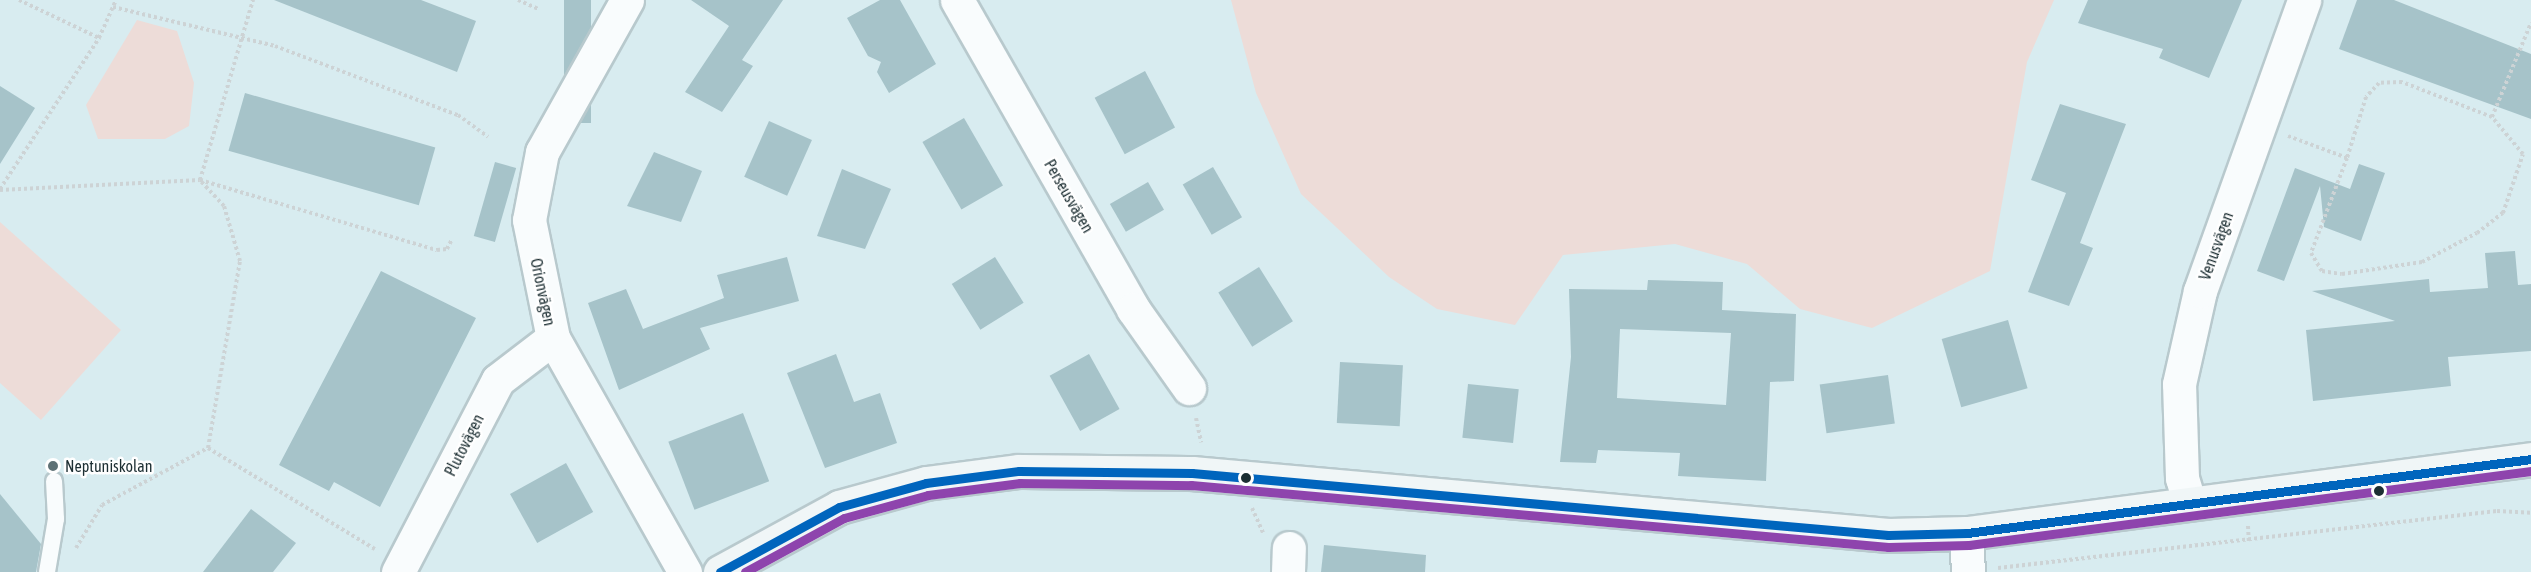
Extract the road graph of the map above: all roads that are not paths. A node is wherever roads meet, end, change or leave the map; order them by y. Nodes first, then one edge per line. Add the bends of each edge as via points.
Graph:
1 (627, 0) edge
2 (957, 0) edge
3 (2304, 0) edge
4 (553, 338) junction
5 (1189, 388) dead end
6 (2531, 459) edge
7 (54, 481) dead end
8 (2189, 501) junction
9 (1967, 533) junction
10 (400, 569) edge
11 (47, 572) edge
12 (686, 572) edge
13 (720, 572) edge
14 (1968, 572) edge

1 - 4 street, Orionvägen via 542,152 529,220
2 - 5 street, Perseusvägen via 1133,309
3 - 8 street, Venusvägen via 2200,291 2179,384 2182,478
4 - 10 street, Plutovägen via 498,380
4 - 12 street, Orionvägen
6 - 8 street
7 - 11 lane via 56,519
8 - 9 street
9 - 13 street via 1888,535 1716,523 1192,473 1019,471 926,483 839,507
9 - 14 street

